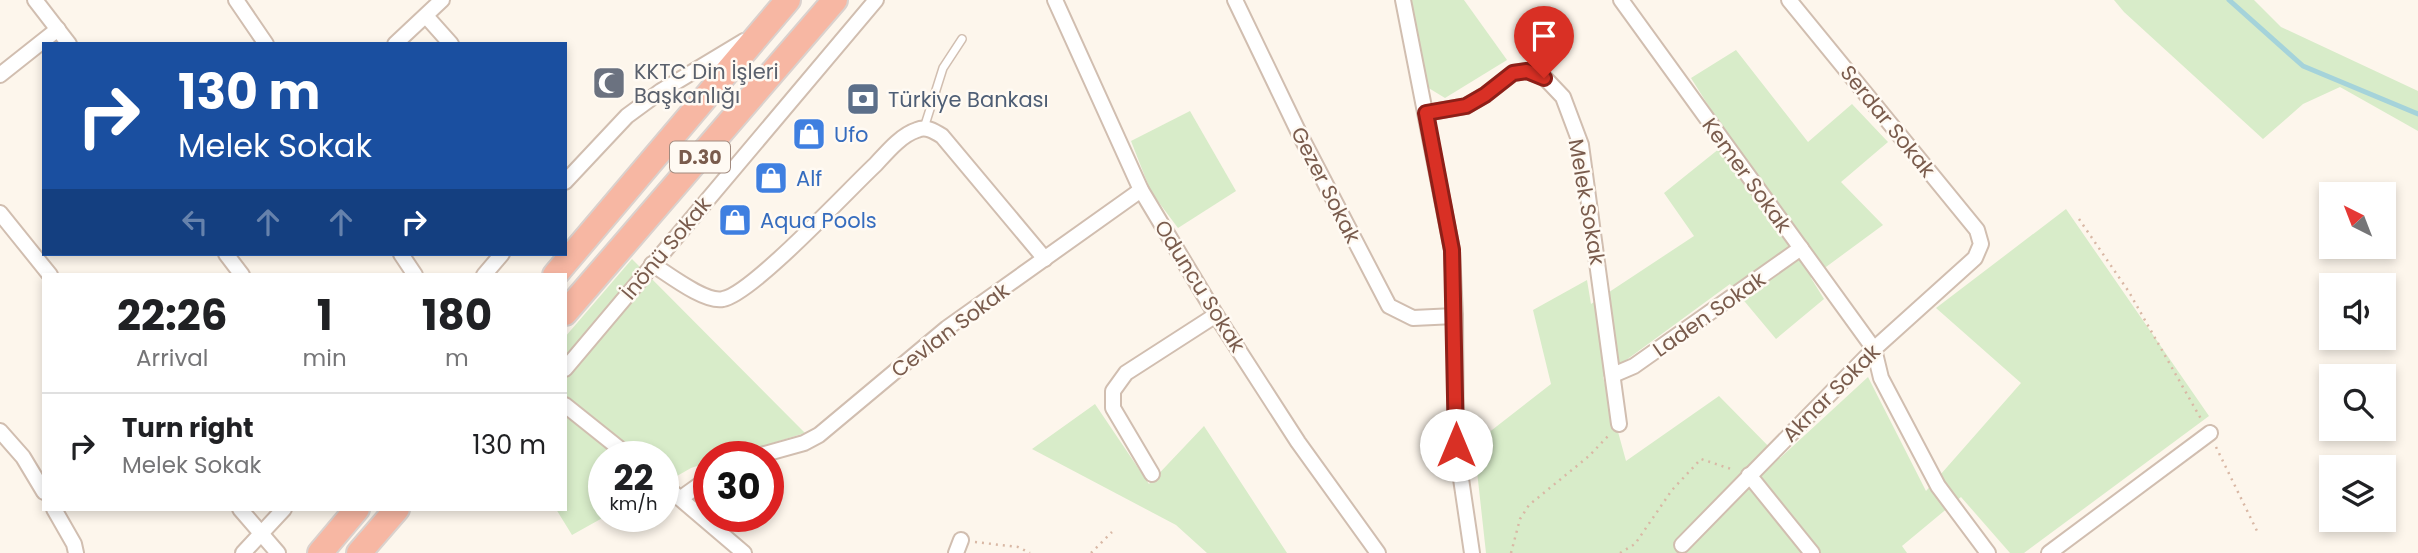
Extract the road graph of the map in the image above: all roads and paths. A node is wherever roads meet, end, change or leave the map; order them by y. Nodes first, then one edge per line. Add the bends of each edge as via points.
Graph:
1 (35, 0) edge
2 (236, 0) edge
3 (442, 0) edge
4 (788, 0) edge
5 (835, 0) edge
6 (876, 0) edge
7 (1055, 0) edge
8 (1235, 0) edge
9 (1404, 0) edge
10 (1621, 0) edge
11 (1789, 0) edge
12 (426, 16) junction
13 (58, 29) junction
14 (762, 30) junction
15 (962, 39) dead end
16 (68, 42) edge
17 (265, 42) edge
18 (397, 42) edge
19 (449, 42) edge
20 (0, 75) edge
21 (1426, 113) junction
22 (924, 129) junction
23 (567, 175) edge
24 (1141, 190) junction
25 (0, 213) edge
26 (2079, 219) dead end
27 (1981, 244) joint
28 (1801, 248) junction
29 (228, 256) edge
30 (402, 256) edge
31 (500, 256) edge
32 (1045, 259) junction
33 (652, 264) junction
34 (48, 273) edge
35 (240, 273) edge
36 (414, 273) edge
37 (486, 273) edge
38 (557, 273) edge
39 (567, 311) edge
40 (1216, 315) junction
41 (1455, 316) junction
42 (1874, 349) junction
43 (567, 367) edge
44 (1613, 374) junction
45 (567, 407) edge
46 (1619, 424) joint
47 (0, 431) edge
48 (2210, 433) junction
49 (610, 441) edge
50 (784, 449) edge
51 (1152, 474) dead end
52 (1749, 475) junction
53 (42, 489) edge
54 (693, 489) edge
55 (681, 498) joint
56 (55, 511) edge
57 (242, 511) edge
58 (282, 511) edge
59 (355, 511) edge
60 (395, 511) edge
61 (2257, 531) dead end
62 (1112, 532) dead end
63 (260, 535) junction
64 (1682, 545) dead end
65 (958, 547) edge
66 (366, 548) edge
67 (76, 553) edge
68 (243, 553) edge
69 (278, 553) edge
70 (320, 553) edge
71 (744, 553) edge
72 (1030, 553) edge
73 (1091, 553) edge
74 (1378, 553) edge
75 (1472, 553) edge
76 (1511, 553) edge
77 (1620, 553) edge
78 (1812, 553) edge
79 (1988, 553) edge
80 (2049, 553) edge

1 - 13 street
2 - 17 street
3 - 12 street
4 - 14 highway, D.30
5 - 39 highway, D.30
6 - 33 street, İnönü Sokak
7 - 24 street, Oduncu Sokak
8 - 41 street, Gezer Sokak via 1389,306 1413,318
9 - 21 street
10 - 28 street, Kemer Sokak
11 - 27 street, Serdar Sokak via 1977,230
12 - 18 street
12 - 19 street
13 - 16 street
13 - 20 street
14 - 23 street via 627,116
14 - 38 highway, D.30
15 - 22 lane via 943,68
21 - 41 street via 1452,250
21 - 44 street, Melek Sokak via 1466,106 1513,73 1527,71 1544,78 1563,97 1581,145
22 - 32 street via 942,136
22 - 33 street via 894,146 737,293 723,299 707,298
24 - 32 street, Cevlan Sokak
24 - 40 street, Oduncu Sokak
25 - 34 street
26 - 48 path via 2129,292
27 - 42 street, Aknar Sokak via 1975,258
28 - 42 street, Kemer Sokak
28 - 44 street, Laden Sokak via 1634,366
29 - 35 street
30 - 36 street
31 - 37 street
32 - 50 street, Cevlan Sokak via 947,328 819,435
33 - 43 street, İnönü Sokak
40 - 51 street via 1126,373 1114,391 1113,408
40 - 74 street, Oduncu Sokak via 1298,442
41 - 75 street via 1456,445
42 - 52 street, Aknar Sokak
42 - 79 street via 1881,378 1938,486
44 - 46 street, Melek Sokak
45 - 49 street
46 - 76 path via 1589,456 1529,505 1520,519
47 - 53 street
48 - 61 path
48 - 80 street
52 - 64 street, Aknar Sokak
52 - 77 path via 1701,459 1672,490 1635,544
52 - 78 street
54 - 55 street
55 - 71 street
56 - 67 street
57 - 63 street
58 - 63 street
59 - 70 highway
60 - 66 highway
62 - 73 path
63 - 68 street
63 - 69 street
65 - 72 path via 1018,547

